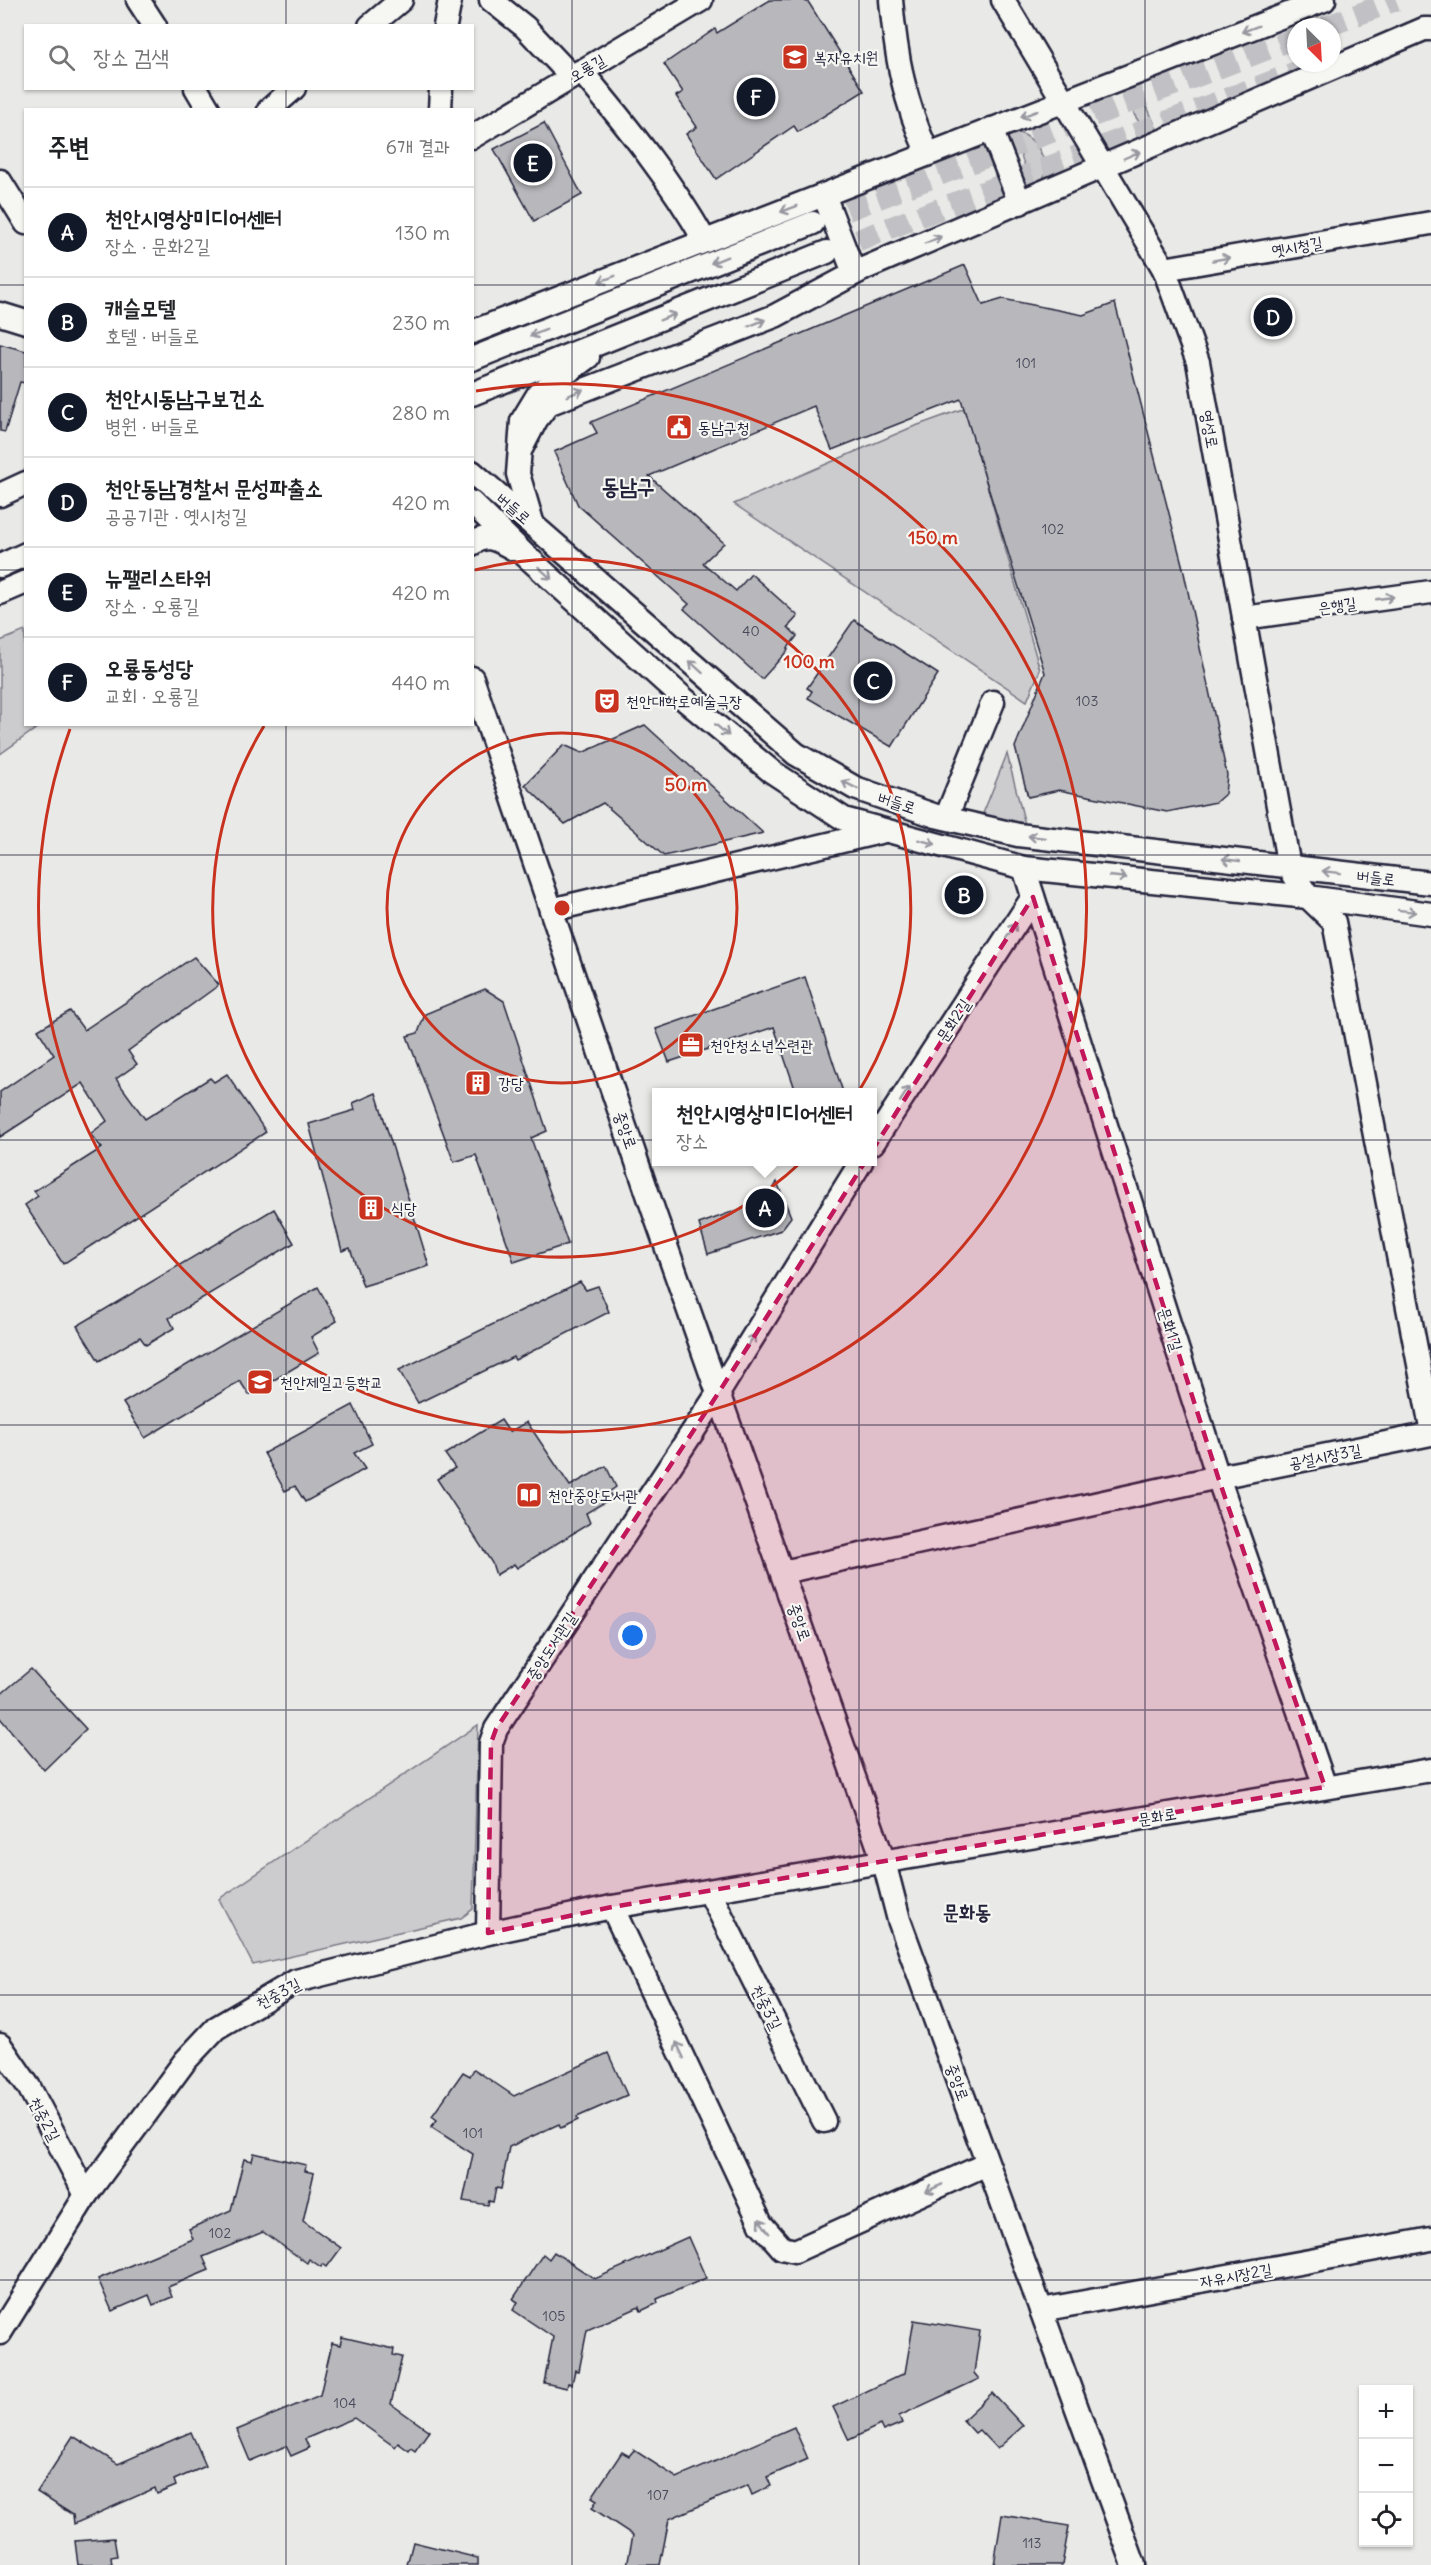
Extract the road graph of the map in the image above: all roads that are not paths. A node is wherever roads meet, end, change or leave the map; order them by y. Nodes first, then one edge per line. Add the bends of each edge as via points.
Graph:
1 (138, 0) edge
2 (401, 0) edge
3 (450, 0) edge
4 (491, 0) edge
5 (701, 0) edge
6 (891, 0) edge
7 (1003, 0) edge
8 (1324, 0) edge
9 (154, 24) edge
10 (372, 24) edge
11 (445, 24) edge
12 (1431, 29) edge
13 (576, 74) junction
14 (197, 90) edge
15 (292, 90) edge
16 (441, 90) edge
17 (1065, 100) junction
18 (209, 108) edge
19 (271, 108) edge
20 (440, 108) edge
21 (991, 129) junction
22 (474, 136) edge
23 (928, 154) junction
24 (1104, 167) junction
25 (0, 181) edge
26 (828, 193) junction
27 (1020, 203) junction
28 (24, 220) edge
29 (813, 223) tunnel mouth
30 (1431, 223) edge
31 (705, 241) junction
32 (826, 252) tunnel mouth
33 (1164, 269) junction
34 (858, 271) junction
35 (0, 314) edge
36 (24, 321) edge
37 (474, 328) edge
38 (614, 339) junction
39 (474, 358) edge
40 (474, 393) edge
41 (522, 447) junction
42 (474, 474) edge
43 (24, 484) edge
44 (0, 495) edge
45 (474, 505) edge
46 (533, 525) junction
47 (474, 542) edge
48 (24, 555) edge
49 (525, 555) junction
50 (0, 566) edge
51 (24, 583) edge
52 (1431, 592) edge
53 (0, 594) edge
54 (1244, 618) junction
55 (474, 684) edge
56 (993, 702) dead end
57 (946, 818) junction
58 (885, 830) junction
59 (1289, 867) junction
60 (1024, 868) junction
61 (1431, 883) edge
62 (1034, 897) junction
63 (1308, 897) junction
64 (551, 910) junction
65 (1431, 914) edge
66 (877, 1137) edge
67 (858, 1166) edge
68 (719, 1392) junction
69 (1431, 1427) edge
70 (1431, 1434) edge
71 (1218, 1477) junction
72 (783, 1572) junction
73 (1431, 1770) edge
74 (1325, 1787) junction
75 (884, 1862) junction
76 (710, 1893) junction
77 (612, 1907) junction
78 (488, 1934) junction
79 (0, 2045) edge
80 (824, 2121) dead end
81 (987, 2164) junction
82 (86, 2195) junction
83 (1431, 2239) edge
84 (1041, 2310) junction
85 (0, 2333) edge
86 (1134, 2565) edge

1 - 9 street
2 - 10 street
3 - 11 street
4 - 13 street
5 - 13 street, 오룡길
6 - 23 street via 895,44 910,114
7 - 17 street, 영성로
8 -> 17 street
24 -> 12 street
13 - 22 street, 오룡길
13 - 31 street via 648,151
14 - 18 street
15 - 19 street
16 - 20 street
17 -> 21 street
17 - 24 street, 영성로
21 - 23 street
21 - 27 street
23 - 26 street
24 - 27 street
24 - 33 street, 영성로
25 - 28 street
26 -> 31 street
26 - 34 street
34 -> 27 street
29 -> 39 street
33 -> 30 street, 옛시청길
31 -> 37 street
38 -> 32 street
33 - 54 street, 영성로 via 1198,362
41 -> 34 street via 548,404 775,316
35 - 36 street
38 - 40 street
38 - 41 street via 539,393 522,421
41 - 46 street via 518,474
42 - 46 street, 버들로
43 - 44 street
45 - 49 street, 버들로
57 -> 46 street, 버들로 via 855,788 796,754
47 - 49 street via 492,538
48 - 50 street
49 -> 58 street, 버들로 via 684,699 771,771 844,819
51 - 53 street
54 -> 52 street, 은행길
54 - 59 street, 영성로
55 - 64 street, 중앙로
56 - 57 street
59 -> 57 street, 버들로 via 1018,835
58 -> 60 street, 버들로
58 - 64 street, 버들로
61 -> 59 street, 버들로
59 - 63 street, 영성로
60 - 62 street, 문화1길
60 -> 63 street, 버들로
66 -> 62 street, 문화2길
62 - 71 street, 문화1길
63 -> 65 street, 버들로
63 - 69 street, 영성로 via 1334,922
64 - 68 street, 중앙로
68 -> 67 street
68 - 72 street, 중앙로
68 - 78 street, 중앙도서관길 via 496,1729 491,1743
70 - 71 street, 공설시장3길
71 - 72 street, 공설시장3길
71 - 74 street, 문화1길
72 - 75 street, 중앙로
73 - 74 street, 문화로
74 - 75 street, 문화로
75 - 76 street, 천중3길
75 - 81 street, 중앙로 via 899,1920
76 - 77 street, 천중3길
76 - 80 street, 천중3길
77 - 78 street, 천중3길
81 -> 77 street via 795,2251 782,2248 762,2224
78 - 82 street, 천중3길 via 296,1981 216,2028 185,2061
79 - 82 street, 천중2길 via 28,2087
81 - 84 street, 중앙로
82 - 85 street, 천중3길
83 - 84 street, 자유시장2길
84 - 86 street, 중앙로

